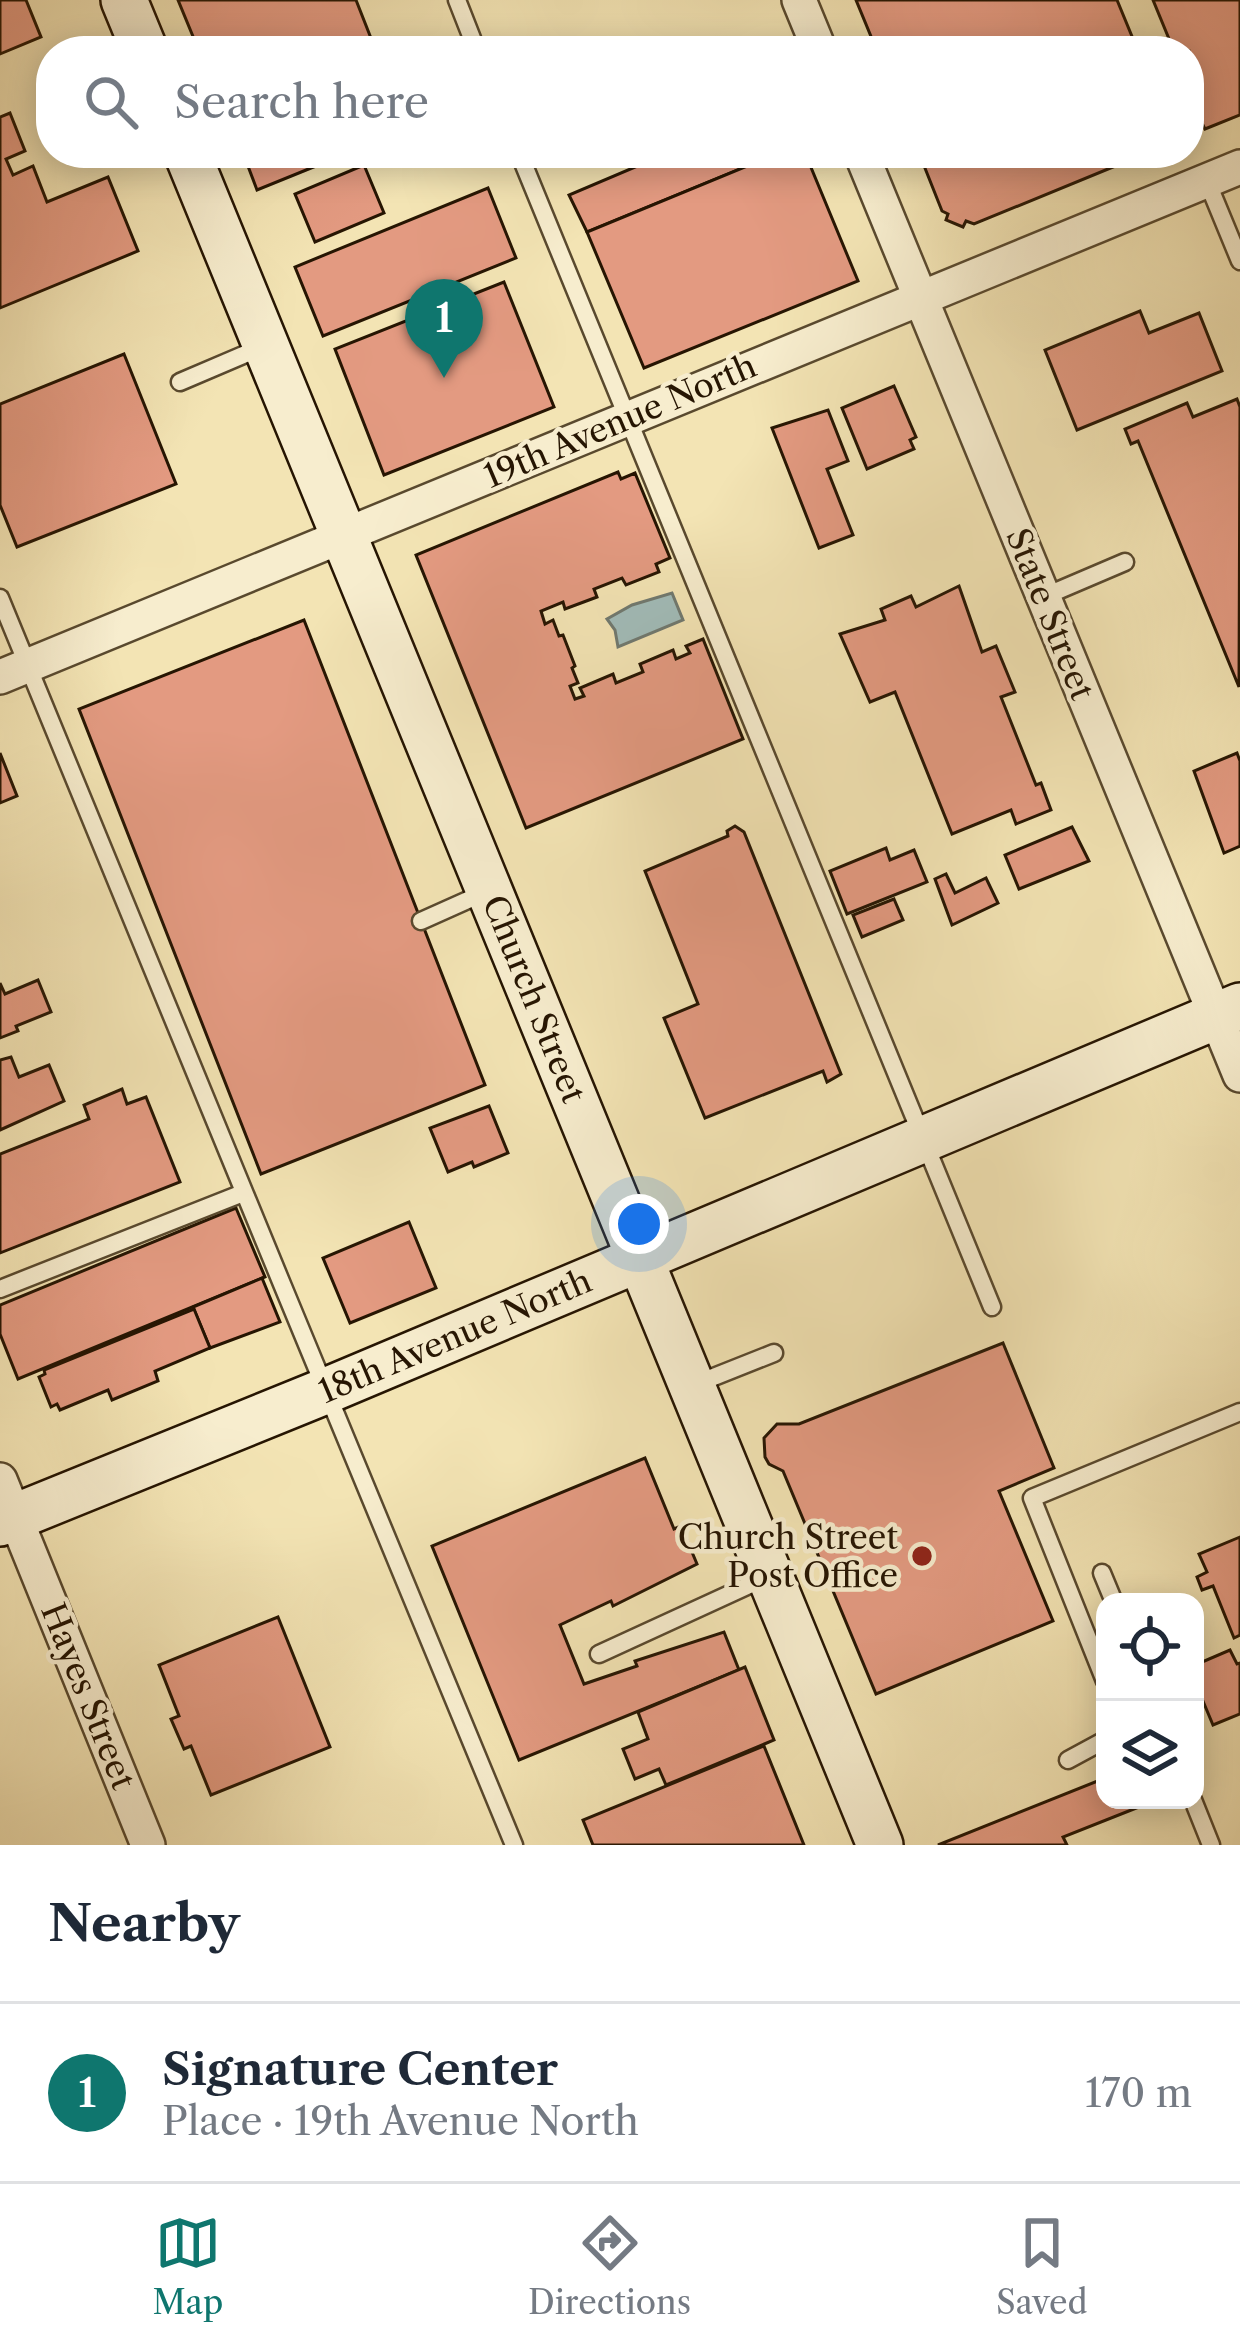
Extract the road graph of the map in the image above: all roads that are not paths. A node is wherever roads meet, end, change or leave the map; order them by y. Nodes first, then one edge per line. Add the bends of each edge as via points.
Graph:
1 (124, 0) edge
2 (457, 0) edge
3 (799, 0) edge
4 (139, 36) edge
5 (471, 36) edge
6 (814, 36) edge
7 (1240, 167) edge
8 (193, 168) edge
9 (525, 168) edge
10 (867, 168) edge
11 (1207, 181) junction
12 (1240, 262) edge
13 (919, 296) junction
14 (266, 346) junction
15 (180, 382) dead end
16 (627, 418) junction
17 (344, 537) junction
18 (1125, 562) dead end
19 (1043, 597) junction
20 (0, 598) edge
21 (14, 672) edge
22 (489, 891) junction
23 (421, 921) dead end
24 (1228, 1011) edge
25 (1240, 1076) edge
26 (923, 1139) junction
27 (243, 1192) junction
28 (640, 1258) junction
29 (0, 1289) edge
30 (992, 1307) dead end
31 (774, 1353) dead end
32 (692, 1385) junction
33 (328, 1390) junction
34 (1240, 1412) edge
35 (5, 1506) edge
36 (1102, 1573) dead end
37 (770, 1576) junction
38 (1110, 1593) edge
39 (599, 1654) dead end
40 (1096, 1658) edge
41 (1096, 1745) edge
42 (1068, 1760) dead end
43 (1197, 1809) edge
44 (148, 1845) edge
45 (514, 1845) edge
46 (880, 1845) edge
47 (1211, 1845) edge

1 - 4 main road
2 - 5 lane
3 - 6 street
7 - 11 street, 19th Avenue North
8 - 14 main road, Church Street
9 - 16 lane
10 - 13 street, State Street
11 - 12 lane
11 - 13 street, 19th Avenue North
13 - 16 street, 19th Avenue North
13 - 19 street, State Street
14 - 15 lane
14 - 17 main road, Church Street
16 - 17 street, 19th Avenue North
16 - 26 lane
17 - 21 street, 19th Avenue North
17 - 22 main road, Church Street
18 - 19 lane
19 - 24 street, State Street
20 - 21 lane
21 - 27 lane
22 - 23 lane
22 - 28 main road, Church Street
24 - 25 street, State Street
24 - 26 main road, 18th Avenue North
26 - 28 main road, 18th Avenue North
26 - 30 lane
27 - 29 lane
27 - 33 lane
28 - 32 main road, Church Street
28 - 33 main road, 18th Avenue North
31 - 32 lane
32 - 37 main road, Church Street
33 - 35 main road, 18th Avenue North
33 - 45 lane
34 - 40 lane via 1032,1498
35 - 44 street, Hayes Street
36 - 38 lane
37 - 39 lane
37 - 46 main road, Church Street
41 - 42 lane
43 - 47 lane

